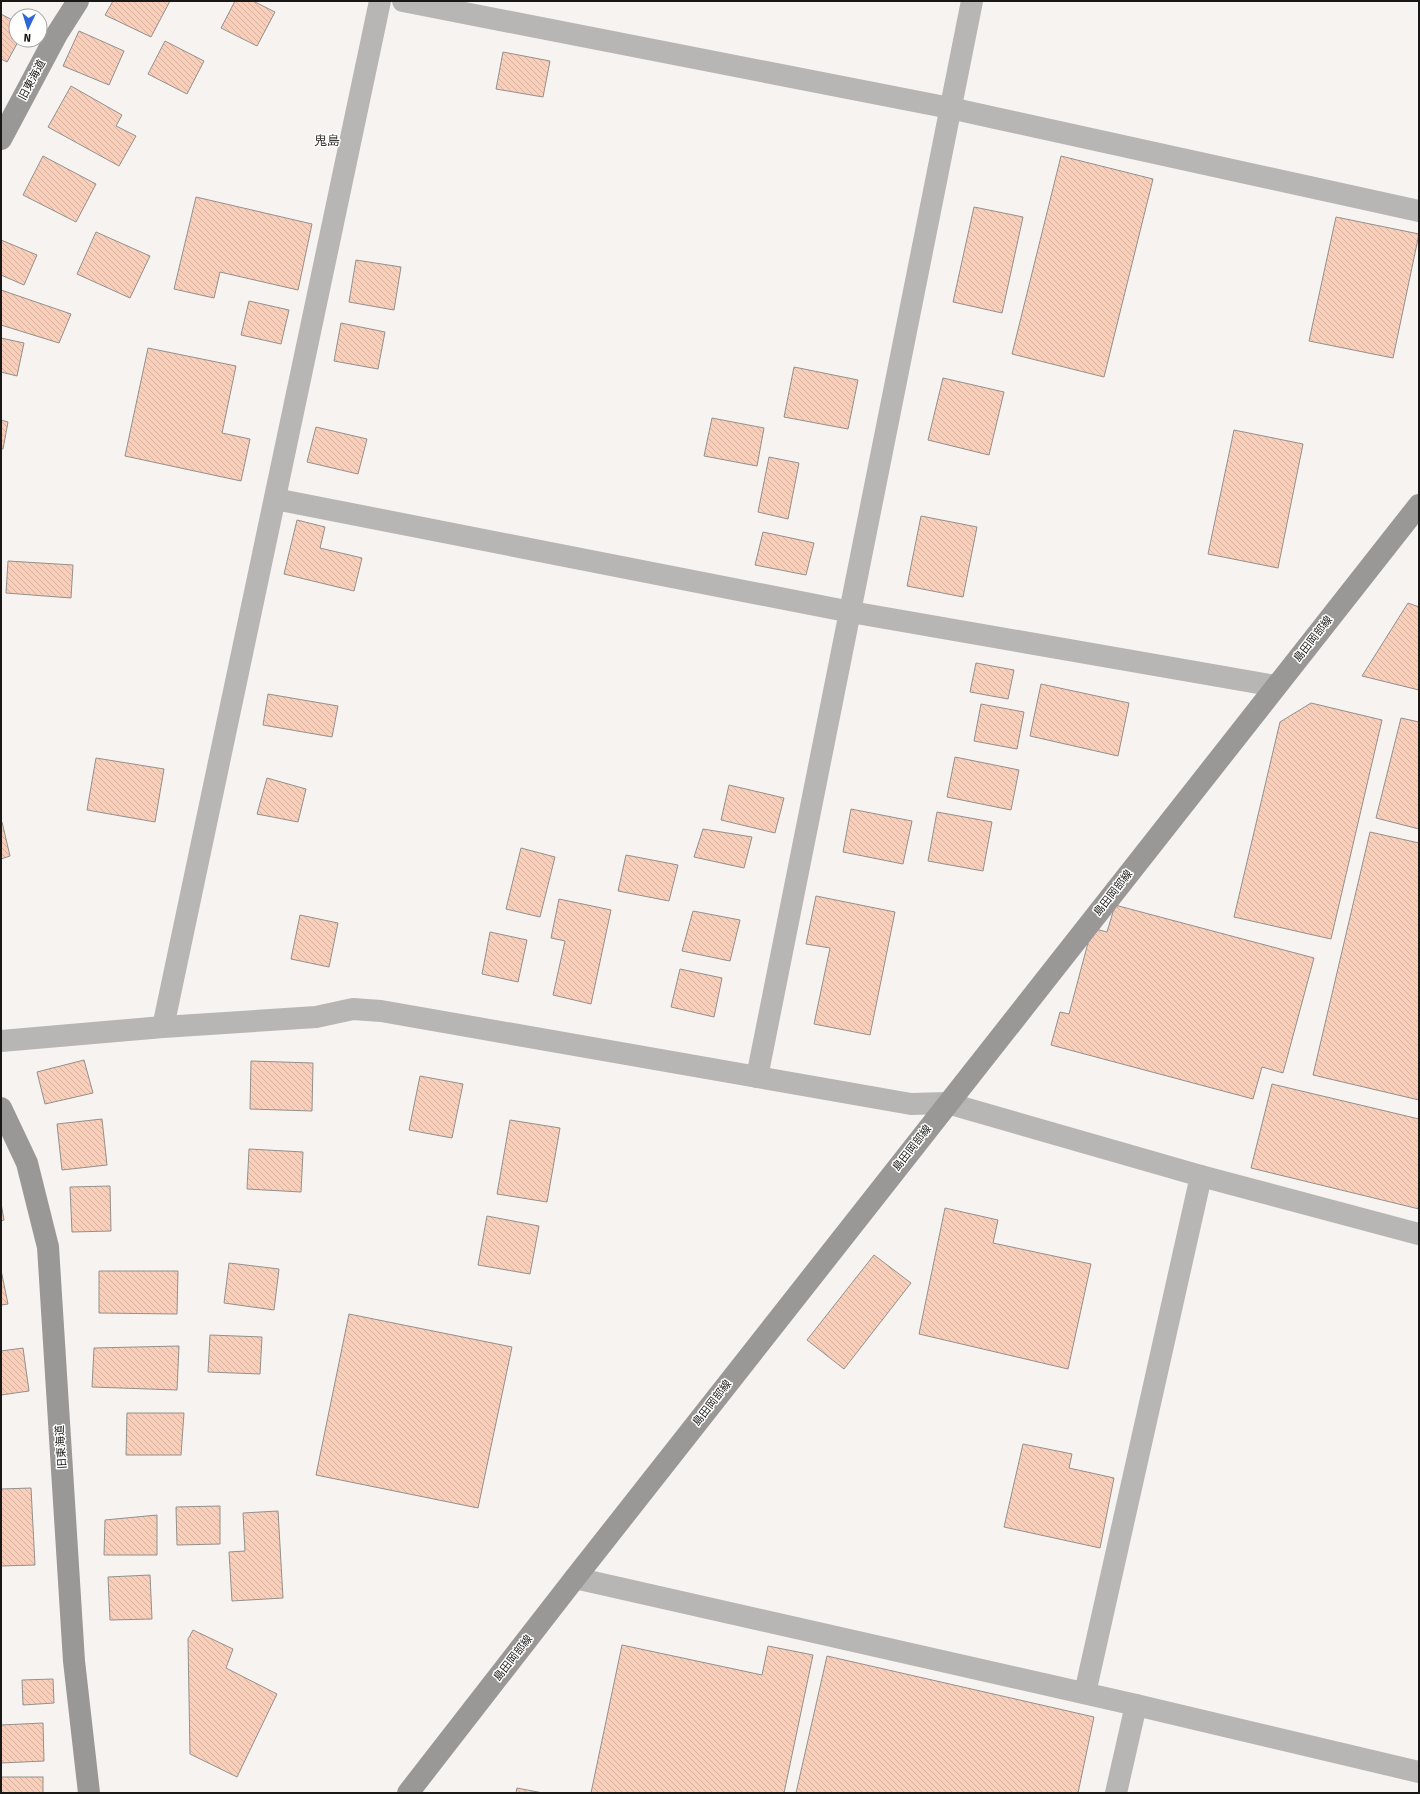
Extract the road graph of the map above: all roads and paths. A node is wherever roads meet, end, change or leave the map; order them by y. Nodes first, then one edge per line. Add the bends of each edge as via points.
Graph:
1 (78, 1) edge
2 (380, 1) edge
3 (403, 1) edge
4 (972, 1) edge
5 (950, 108) junction
6 (1, 139) edge
7 (1419, 211) edge
8 (275, 499) junction
9 (1419, 505) edge
10 (851, 612) junction
11 (1276, 686) junction
12 (163, 1027) junction
13 (1, 1041) edge
14 (757, 1077) junction
15 (947, 1104) junction
16 (1, 1108) edge
17 (1201, 1176) junction
18 (1419, 1234) edge
19 (575, 1578) junction
20 (1086, 1693) junction
21 (1136, 1704) junction
22 (1419, 1772) edge
23 (89, 1793) edge
24 (408, 1793) edge
25 (1116, 1793) edge

1 - 6 main road, 旧東海道 via 57,34
2 - 8 street
3 - 5 street
4 - 5 street
5 - 7 street
5 - 10 street
8 - 10 street
8 - 12 street
9 - 11 main road, 島田岡部線
10 - 11 street
10 - 14 street
11 - 15 main road, 島田岡部線
12 - 13 street
12 - 14 street via 316,1017 353,1010 381,1011
14 - 15 street via 911,1104
15 - 17 street
15 - 19 main road, 島田岡部線
16 - 23 main road, 旧東海道 via 27,1163 48,1247 74,1661
17 - 18 street
17 - 20 street
19 - 20 street
19 - 24 main road, 島田岡部線
20 - 21 street
21 - 22 street
21 - 25 street

